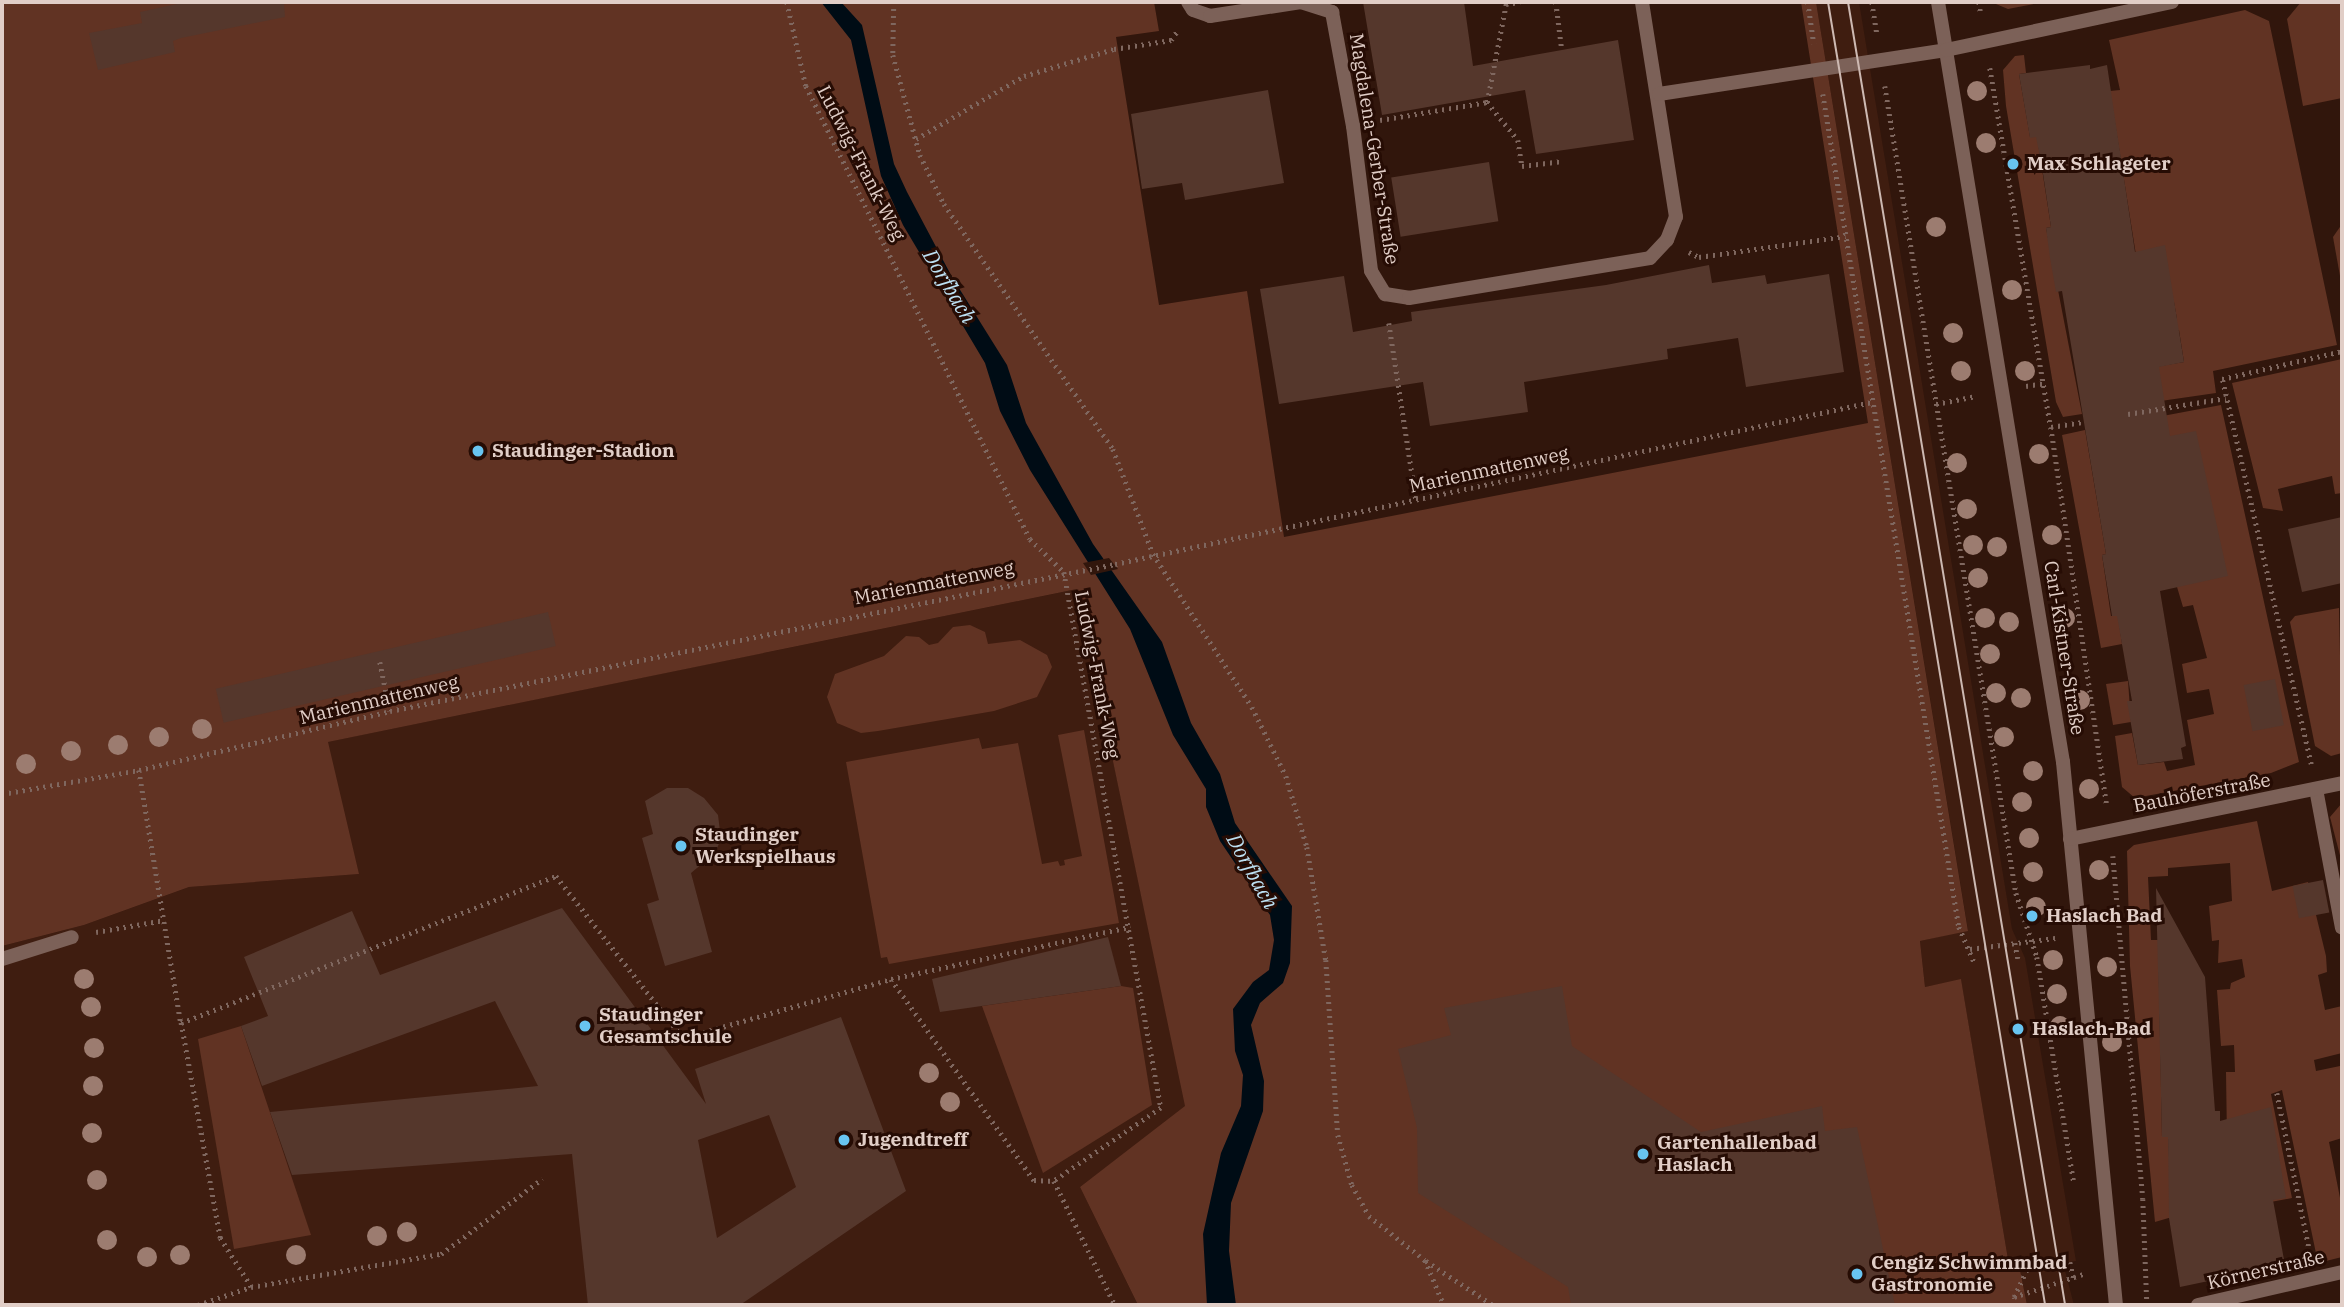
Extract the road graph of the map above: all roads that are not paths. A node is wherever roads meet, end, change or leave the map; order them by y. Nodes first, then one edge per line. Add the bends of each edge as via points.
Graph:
1 (1642, 2) edge
2 (1938, 2) edge
3 (2172, 2) edge
4 (1190, 6) edge
5 (1946, 50) junction
6 (1659, 94) junction
7 (2342, 783) edge
8 (2316, 789) junction
9 (2070, 839) junction
10 (2342, 928) edge
11 (72, 937) road end
12 (2, 959) edge
13 (2342, 1272) edge
14 (2116, 1305) edge
15 (2198, 1305) edge

1 - 6 street
2 - 5 street, Carl-Kistner-Straße
3 - 5 street
4 - 6 street, Magdalena-Gerber-Straße via 1210,16 1301,2 1332,12 1353,126 1371,271 1384,295 1409,298 1650,258 1667,240 1676,217
5 - 6 street
5 - 9 street, Carl-Kistner-Straße via 2063,762
7 - 8 street, Bauhöferstraße
8 - 9 street, Bauhöferstraße
8 - 10 street
9 - 14 street, Carl-Kistner-Straße
11 - 12 street
13 - 15 street, Körnerstraße

